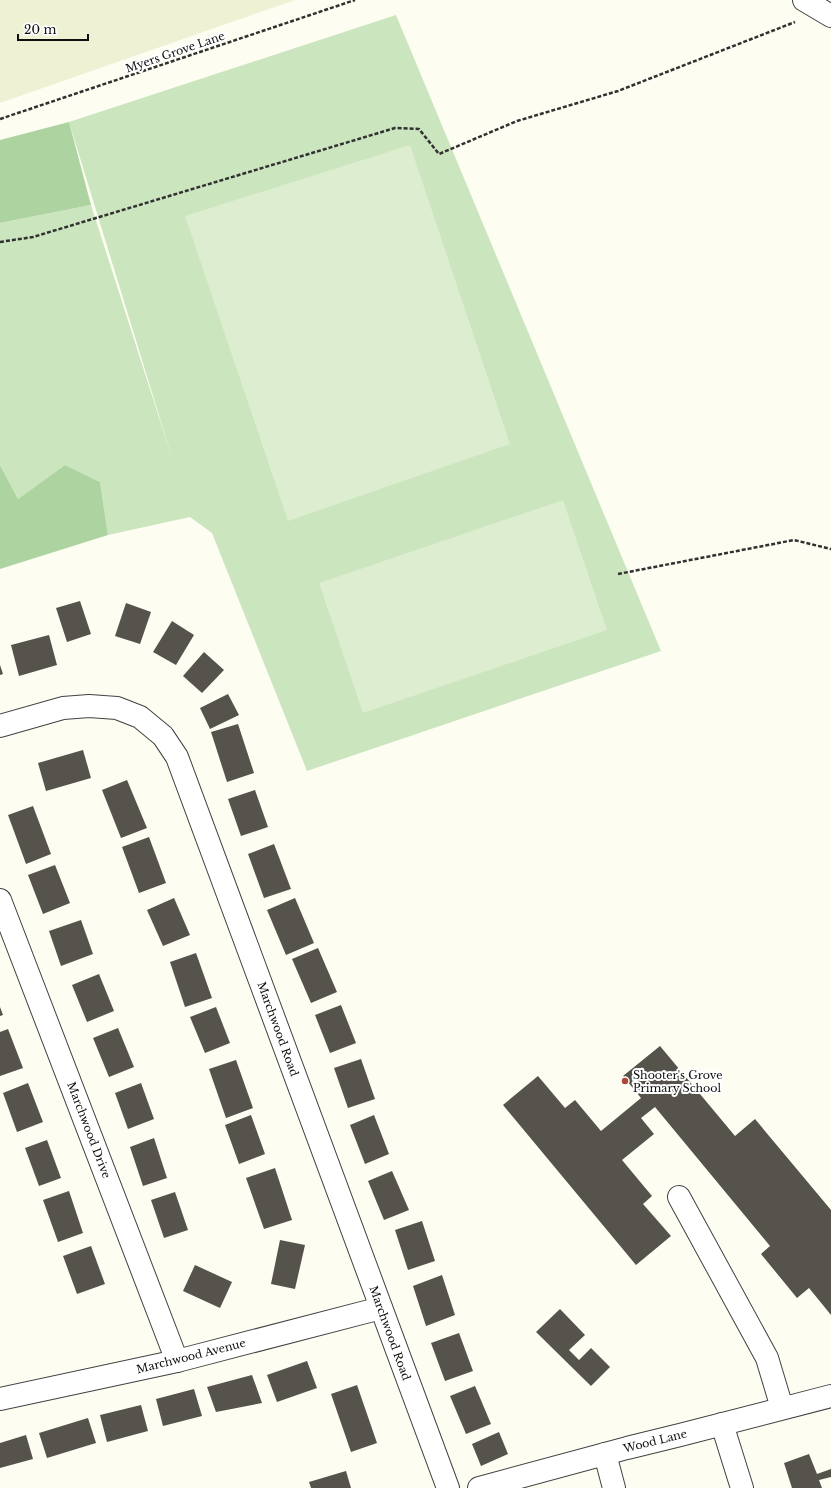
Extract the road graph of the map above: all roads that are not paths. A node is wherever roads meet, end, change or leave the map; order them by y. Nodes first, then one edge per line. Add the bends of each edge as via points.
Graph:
1 (804, 0) edge
2 (826, 14) edge
3 (0, 726) edge
4 (0, 900) edge
5 (679, 1197) dead end
6 (381, 1308) junction
7 (177, 1361) junction
8 (831, 1396) edge
9 (0, 1399) edge
10 (782, 1408) junction
11 (722, 1424) junction
12 (605, 1454) junction
13 (448, 1488) edge
14 (479, 1488) edge
15 (614, 1488) edge
16 (742, 1488) edge

1 - 2 street
3 - 6 street, Marchwood Road via 62,708 117,708 140,717 163,736 177,757
4 - 7 street, Marchwood Drive
5 - 10 street via 767,1358
6 - 7 street, Marchwood Avenue
6 - 13 street, Marchwood Road
7 - 9 street, Marchwood Avenue
8 - 10 street, Wood Lane
10 - 11 street, Wood Lane
11 - 12 street, Wood Lane
11 - 16 street
12 - 14 street, Wood Lane
12 - 15 street

